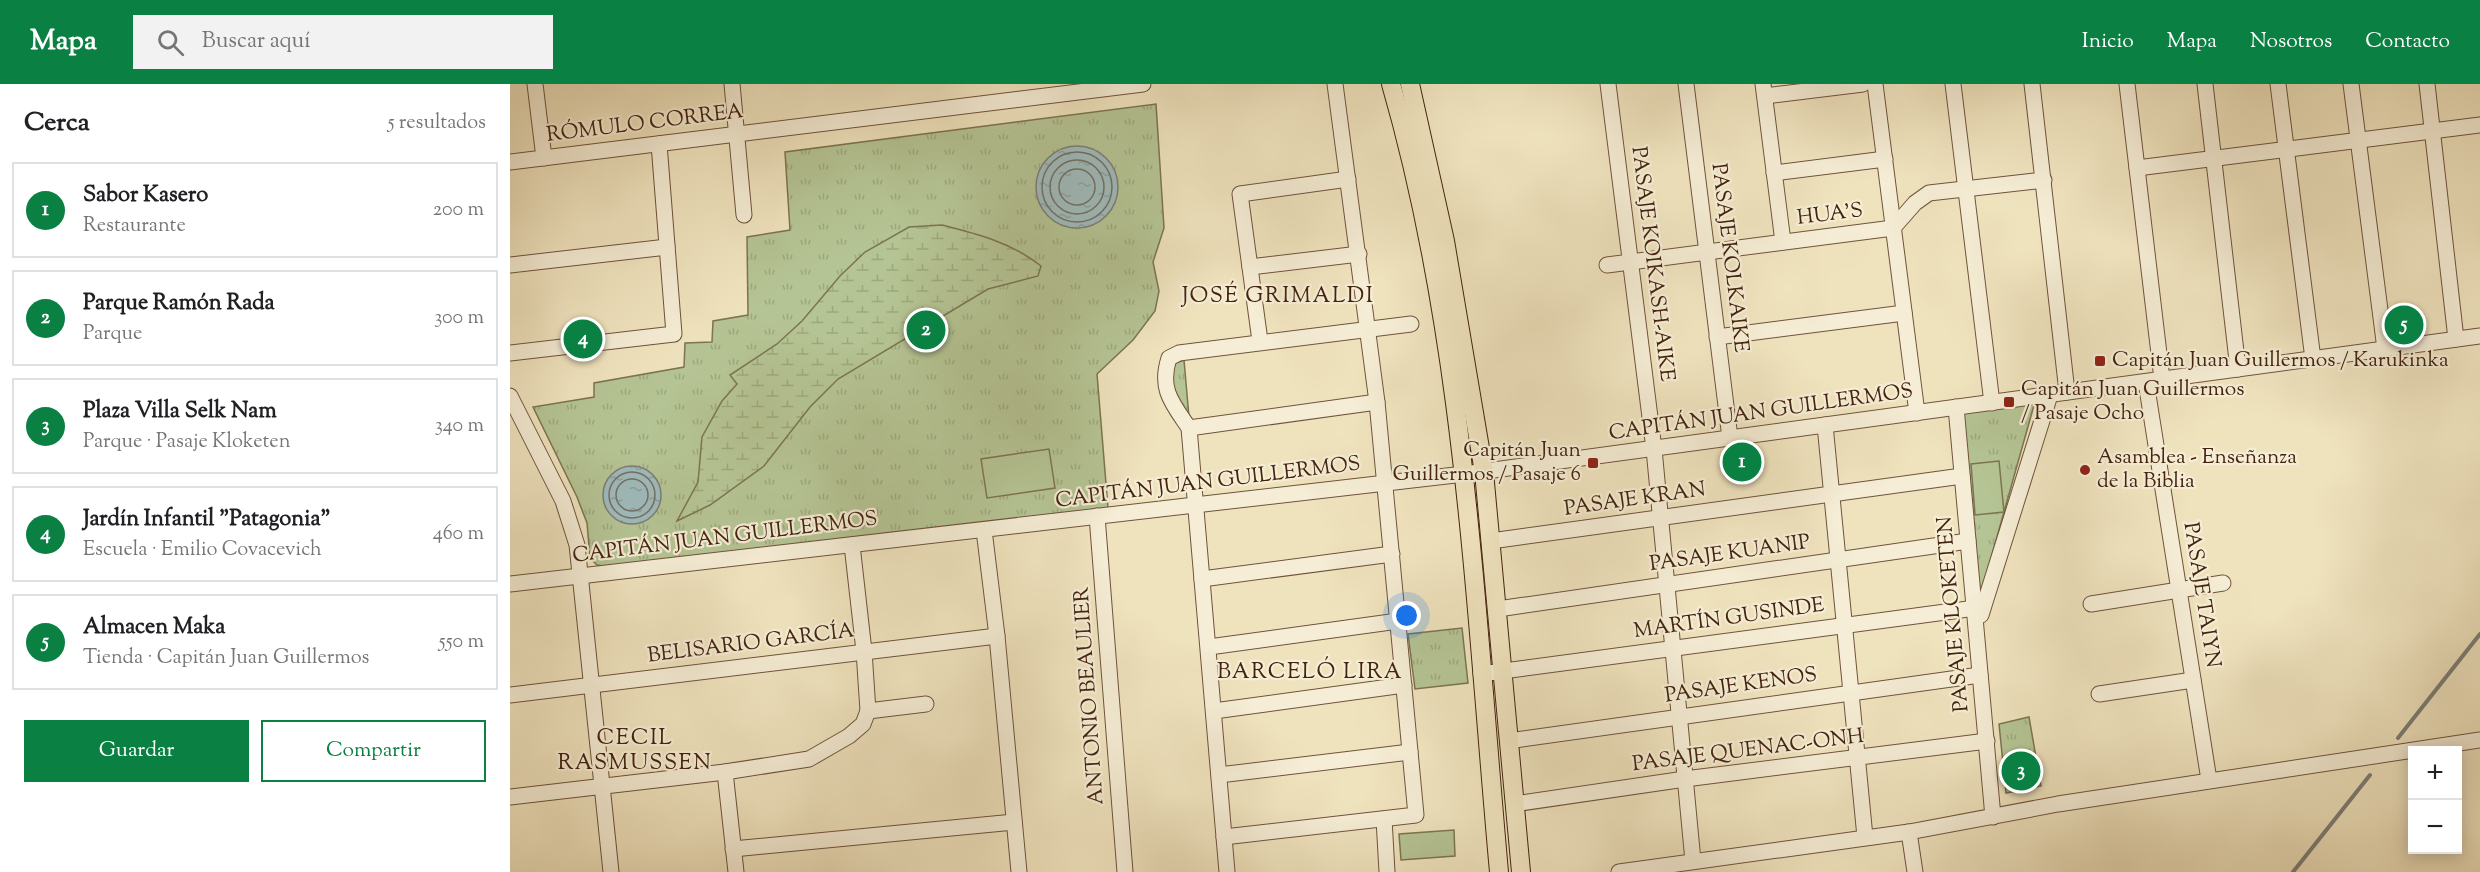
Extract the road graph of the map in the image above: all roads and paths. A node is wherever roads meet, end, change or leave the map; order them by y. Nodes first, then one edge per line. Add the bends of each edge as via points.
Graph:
1 (535, 84) edge
2 (732, 84) edge
3 (1143, 84) edge
4 (1335, 84) edge
5 (1391, 84) edge
6 (1410, 84) edge
7 (1608, 84) edge
8 (1686, 84) edge
9 (1863, 84) edge
10 (1875, 84) edge
11 (1953, 84) edge
12 (2032, 84) edge
13 (2127, 84) edge
14 (2205, 84) edge
15 (2278, 84) edge
16 (2351, 84) edge
17 (2427, 84) edge
18 (1764, 90) edge
19 (2480, 126) edge
20 (2432, 131) junction
21 (737, 134) junction
22 (2358, 140) junction
23 (658, 144) junction
24 (2287, 149) junction
25 (543, 158) junction
26 (2213, 158) junction
27 (1885, 159) junction
28 (510, 162) edge
29 (2137, 168) junction
30 (1774, 173) junction
31 (1348, 179) junction
32 (2044, 180) junction
33 (1966, 189) junction
34 (744, 215) dead end
35 (1893, 228) junction
36 (1783, 243) junction
37 (667, 247) junction
38 (1707, 252) junction
39 (1359, 254) junction
40 (1630, 262) junction
41 (510, 265) edge
42 (1607, 265) dead end
43 (1250, 267) junction
44 (1904, 313) junction
45 (1411, 324) dead end
46 (1367, 329) junction
47 (2480, 336) edge
48 (1718, 337) junction
49 (2456, 339) junction
50 (1260, 341) junction
51 (2385, 349) junction
52 (510, 353) edge
53 (2313, 359) junction
54 (2238, 369) junction
55 (2162, 379) junction
56 (2146, 382) junction
57 (2067, 392) junction
58 (2050, 395) junction
59 (510, 396) edge
60 (1377, 402) junction
61 (1992, 403) junction
62 (1956, 408) junction
63 (1917, 413) junction
64 (1825, 425) junction
65 (1188, 428) junction
66 (1730, 438) junction
67 (1654, 449) junction
68 (1484, 472) junction
69 (1464, 474) junction
70 (1962, 476) junction
71 (1386, 483) junction
72 (1832, 494) junction
73 (1195, 505) junction
74 (1097, 516) junction
75 (1660, 517) junction
76 (984, 530) junction
77 (1491, 541) junction
78 (1968, 541) junction
79 (852, 545) junction
80 (1392, 554) junction
81 (1838, 560) junction
82 (581, 576) junction
83 (1202, 579) junction
84 (2223, 583) dead end
85 (510, 584) edge
86 (1666, 584) junction
87 (2179, 590) junction
88 (2091, 604) dead end
89 (1979, 607) junction
90 (1498, 609) junction
91 (1398, 621) junction
92 (1845, 625) junction
93 (997, 636) junction
94 (1209, 647) junction
95 (1673, 648) junction
96 (864, 651) junction
97 (1502, 671) junction
98 (1481, 674) junction
99 (1980, 675) junction
100 (2193, 680) junction
101 (592, 685) junction
102 (1404, 686) junction
103 (1851, 692) junction
104 (2099, 694) dead end
105 (510, 695) edge
106 (926, 704) dead end
107 (868, 711) junction
108 (1214, 711) junction
109 (1679, 716) junction
110 (2480, 740) edge
111 (1508, 741) junction
112 (1986, 741) junction
113 (1410, 752) junction
114 (1857, 758) junction
115 (725, 772) junction
116 (1219, 775) junction
117 (1685, 779) junction
118 (2209, 780) junction
119 (603, 786) junction
120 (510, 797) edge
121 (1514, 804) junction
122 (1994, 817) junction
123 (1384, 819) junction
124 (1014, 822) junction
125 (1909, 832) junction
126 (1224, 837) junction
127 (1865, 837) junction
128 (734, 849) junction
129 (1693, 861) junction
130 (611, 872) edge
131 (736, 872) edge
132 (1019, 872) edge
133 (1125, 872) edge
134 (1227, 872) edge
135 (1387, 872) edge
136 (1499, 872) edge
137 (1521, 872) edge
138 (1619, 872) edge
139 (1915, 872) edge

1 - 25 street
2 - 21 street
3 - 21 street, RÓMULO CORREA
4 - 31 street
5 - 69 main road via 1432,251 1451,362
6 - 68 main road via 1449,262
7 - 40 street, PASAJE KOIKASH-AIKE
8 - 38 street, PASAJE KOLKAIKE
9 - 18 street
10 - 27 street
11 - 33 street
12 - 32 street
13 - 29 street
14 - 26 street
15 - 24 street
16 - 22 street
17 - 20 street
18 - 30 street
19 - 20 street
20 - 22 street
20 - 49 street
21 - 23 street, RÓMULO CORREA
21 - 34 street
22 - 24 street
22 - 51 street
23 - 25 street, RÓMULO CORREA
23 - 37 street
24 - 26 street
24 - 53 street
25 - 28 street, RÓMULO CORREA
26 - 29 street
26 - 54 street
27 - 30 street
27 - 35 street
29 - 55 street
30 - 36 street
31 - 39 street
31 - 43 street via 1240,194
32 - 33 street, HUA'S
32 - 57 street
33 - 35 street, HUA'S via 1921,196
33 - 61 street
35 - 36 street, HUA'S
35 - 44 street
36 - 38 street, HUA'S
37 - 41 street
37 - 52 street via 674,334
38 - 40 street, HUA'S
38 - 48 street, PASAJE KOLKAIKE
39 - 43 street
39 - 46 street
40 - 42 street, HUA'S
40 - 67 street, PASAJE KOIKASH-AIKE
43 - 50 street
44 - 48 street
44 - 63 street
45 - 46 street
46 - 50 street
46 - 60 street
47 - 49 street, CAPITÁN JUAN GUILLERMOS
48 - 66 street, PASAJE KOLKAIKE
49 - 51 street, CAPITÁN JUAN GUILLERMOS
50 - 65 street via 1179,352 1169,358 1164,372 1167,397
51 - 53 street, CAPITÁN JUAN GUILLERMOS
53 - 54 street, CAPITÁN JUAN GUILLERMOS
54 - 55 street, CAPITÁN JUAN GUILLERMOS
55 - 56 street, CAPITÁN JUAN GUILLERMOS
56 - 57 street, CAPITÁN JUAN GUILLERMOS
56 - 87 street, PASAJE TAIYN
57 - 58 street, CAPITÁN JUAN GUILLERMOS
58 - 61 street, CAPITÁN JUAN GUILLERMOS
58 - 89 street
59 - 82 street via 568,513
60 - 65 street
60 - 71 street
61 - 62 street, CAPITÁN JUAN GUILLERMOS
62 - 63 street, CAPITÁN JUAN GUILLERMOS
62 - 70 street, PASAJE KLOKETEN
63 - 64 street, CAPITÁN JUAN GUILLERMOS
64 - 66 street, CAPITÁN JUAN GUILLERMOS
64 - 72 street
65 - 73 street
66 - 67 street, CAPITÁN JUAN GUILLERMOS
67 - 68 street, CAPITÁN JUAN GUILLERMOS
67 - 75 street, PASAJE KOIKASH-AIKE
68 - 69 street, CAPITÁN JUAN GUILLERMOS
68 - 77 main road
69 - 71 street, CAPITÁN JUAN GUILLERMOS
69 - 98 main road
70 - 72 street, PASAJE KRAN
70 - 78 street, PASAJE KLOKETEN
71 - 73 street, CAPITÁN JUAN GUILLERMOS
71 - 80 street
72 - 75 street, PASAJE KRAN
72 - 81 street
73 - 74 street, CAPITÁN JUAN GUILLERMOS
73 - 83 street
74 - 76 street, CAPITÁN JUAN GUILLERMOS
74 - 133 street, ANTONIO BEAULIER
75 - 77 street, PASAJE KRAN
75 - 86 street, PASAJE KOIKASH-AIKE
76 - 79 street, CAPITÁN JUAN GUILLERMOS
76 - 93 street
77 - 90 main road
78 - 81 street, PASAJE KUANIP
78 - 89 street, PASAJE KLOKETEN
79 - 82 street, CAPITÁN JUAN GUILLERMOS
79 - 96 street
80 - 83 street
80 - 91 street
81 - 86 street, PASAJE KUANIP
81 - 92 street
82 - 85 street, CAPITÁN JUAN GUILLERMOS
82 - 101 street
83 - 94 street
84 - 87 street
86 - 90 street, PASAJE KUANIP
86 - 95 street, PASAJE KOIKASH-AIKE
87 - 88 street
87 - 100 street, PASAJE TAIYN
89 - 92 street, MARTÍN GUSINDE
89 - 99 street, PASAJE KLOKETEN via 1976,630
90 - 97 main road
91 - 94 street
91 - 102 street
92 - 95 street, MARTÍN GUSINDE
92 - 103 street
93 - 96 street, BELISARIO GARCÍA
93 - 124 street
94 - 108 street
95 - 97 street, MARTÍN GUSINDE
95 - 109 street, PASAJE KOIKASH-AIKE
96 - 101 street, BELISARIO GARCÍA
96 - 107 street
97 - 98 street, MARTÍN GUSINDE
97 - 111 main road
98 - 136 main road
99 - 103 street, PASAJE KENOS
99 - 112 street, PASAJE KLOKETEN
100 - 104 street
100 - 118 street, PASAJE TAIYN
101 - 105 street, BELISARIO GARCÍA
101 - 119 street
102 - 108 street
102 - 113 street
103 - 109 street, PASAJE KENOS
103 - 114 street
106 - 107 street
107 - 115 street via 862,724 849,736 809,759
108 - 116 street
109 - 111 street, PASAJE KENOS
109 - 117 street, PASAJE KOIKASH-AIKE
110 - 118 street
111 - 121 main road
112 - 114 street, PASAJE QUENAC-ONH
112 - 122 street, PASAJE KLOKETEN
113 - 116 street
113 - 123 street via 1416,815
114 - 117 street, PASAJE QUENAC-ONH
114 - 127 street
115 - 119 street
115 - 128 street
116 - 126 street
117 - 121 street, PASAJE QUENAC-ONH
117 - 129 street, PASAJE KOIKASH-AIKE
118 - 122 street
119 - 120 street
119 - 130 street
121 - 137 main road
122 - 125 street
123 - 126 street
123 - 135 street
124 - 128 street
124 - 132 street
125 - 127 street
125 - 139 street
126 - 134 street
127 - 129 street
128 - 131 street
129 - 138 street

